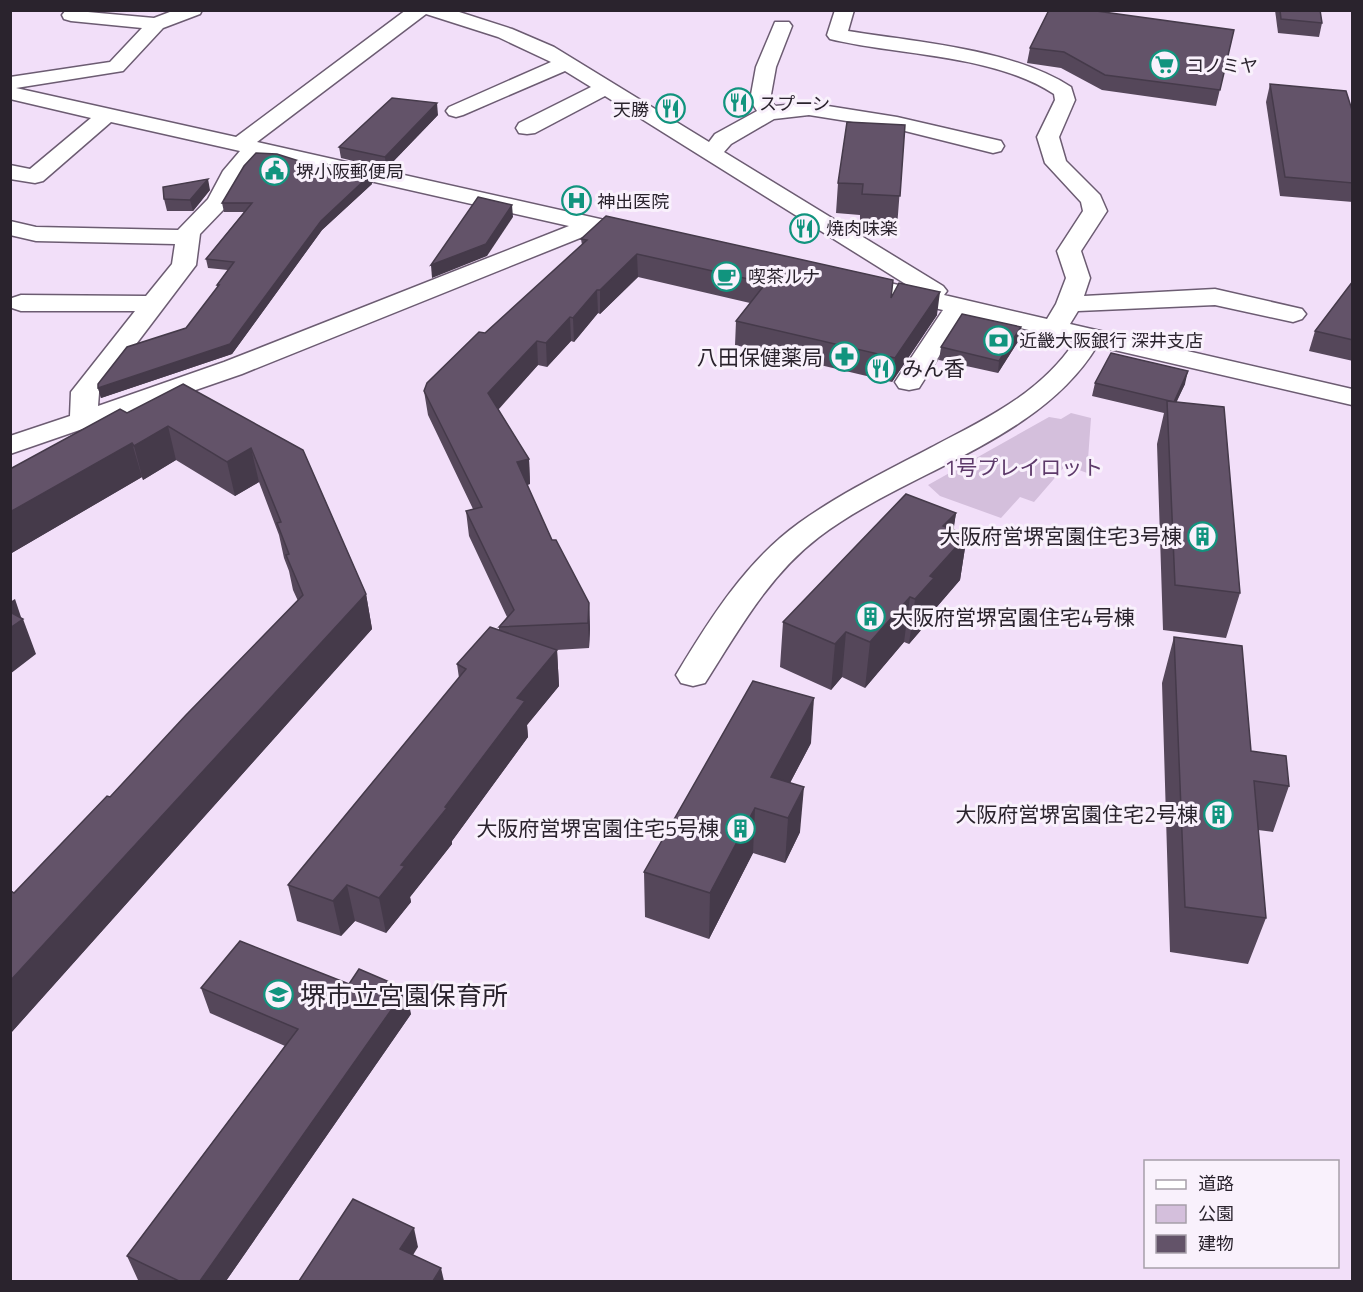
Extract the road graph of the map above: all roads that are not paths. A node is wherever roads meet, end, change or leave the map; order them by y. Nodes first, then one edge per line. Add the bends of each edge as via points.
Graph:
1 (193, 10) edge
2 (419, 10) edge
3 (432, 10) edge
4 (845, 10) edge
5 (71, 15) dead end
6 (156, 24) junction
7 (782, 26) dead end
8 (565, 64) junction
9 (116, 67) junction
10 (10, 83) edge
11 (604, 88) junction
12 (10, 93) edge
13 (92, 97) junction
14 (48, 101) junction
15 (456, 111) dead end
16 (770, 113) junction
17 (19, 114) dead end
18 (107, 114) junction
19 (527, 128) dead end
20 (247, 146) junction
21 (993, 146) dead end
22 (711, 154) junction
23 (10, 172) edge
24 (594, 224) junction
25 (10, 228) edge
26 (187, 237) junction
27 (665, 240) edge
28 (832, 278) edge
29 (21, 303) dead end
30 (153, 304) junction
31 (1069, 304) junction
32 (958, 306) junction
33 (1293, 314) dead end
34 (1055, 328) junction
35 (1090, 337) junction
36 (909, 382) dead end
37 (1353, 397) edge
38 (84, 421) junction
39 (10, 446) edge
40 (693, 675) dead end

1 - 6 street
2 - 20 street
3 - 8 street via 525,41
4 - 31 street via 837,35 961,55 1031,74 1064,91 1065,100 1048,137 1056,163 1092,200 1095,211 1069,251 1078,278
5 - 6 street
6 - 9 street
7 - 16 street via 766,67 760,100
8 - 11 street
8 - 15 street
9 - 10 street
9 - 13 street via 112,81
11 - 19 street
11 - 22 street
12 - 14 street
13 - 14 street
13 - 18 street
14 - 17 street
16 - 21 street via 809,110 858,116
16 - 22 street via 723,139
18 - 20 street
18 - 23 street via 35,176
20 - 24 street
20 - 26 street via 218,202
22 - 32 street
24 - 27 street
24 - 38 street via 233,368
25 - 26 street via 36,234
26 - 30 street via 184,265
28 - 32 street
29 - 30 street
30 - 38 street via 85,392
31 - 33 street via 1215,297
31 - 34 street
32 - 34 street
32 - 36 street
34 - 35 street
35 - 37 street
35 - 40 street via 1083,350 1032,402 852,501 806,532 757,580
38 - 39 street

